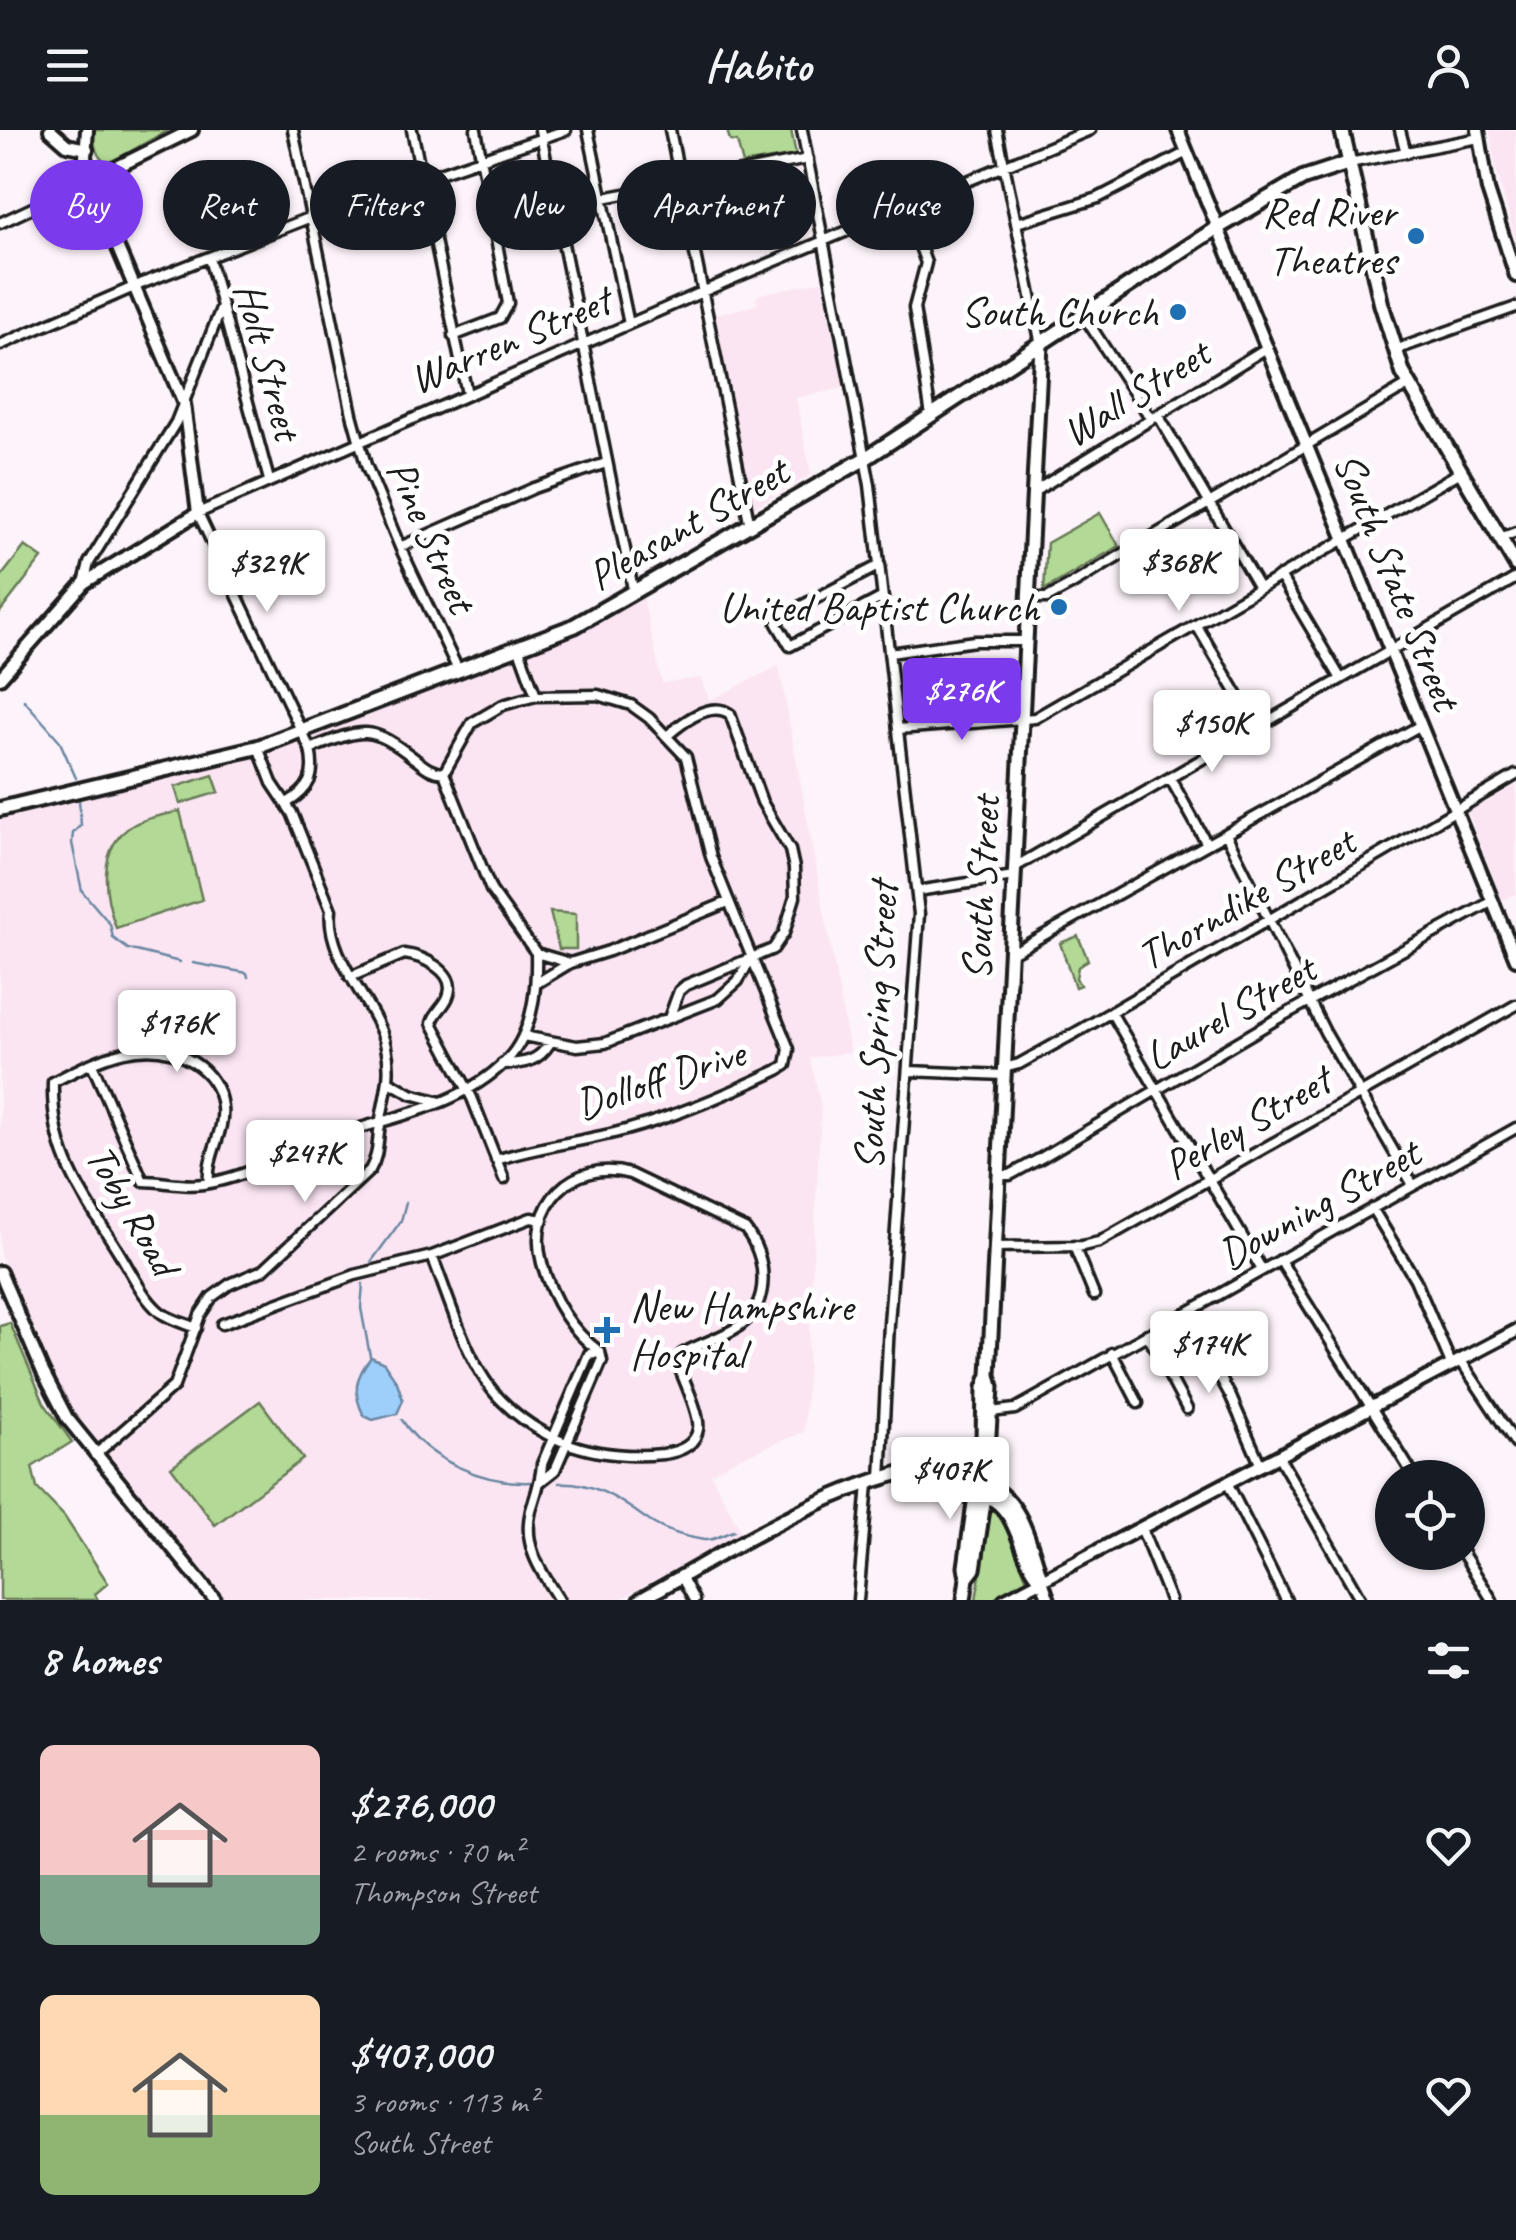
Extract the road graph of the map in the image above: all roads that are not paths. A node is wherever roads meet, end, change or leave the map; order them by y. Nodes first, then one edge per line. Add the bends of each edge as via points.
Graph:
1 (50, 130) edge
2 (86, 130) edge
3 (192, 130) edge
4 (293, 130) edge
5 (412, 130) edge
6 (476, 130) edge
7 (566, 130) edge
8 (588, 130) edge
9 (670, 130) edge
10 (802, 130) edge
11 (996, 130) edge
12 (1090, 130) edge
13 (1178, 130) edge
14 (1342, 130) edge
15 (1400, 130) edge
16 (540, 134) edge
17 (1479, 134) edge
18 (87, 149) junction
19 (1187, 152) junction
20 (1406, 153) junction
21 (808, 159) junction
22 (87, 160) edge
23 (134, 160) edge
24 (418, 160) edge
25 (482, 160) joint
26 (676, 160) edge
27 (803, 160) edge
28 (1349, 163) junction
29 (1004, 164) junction
30 (974, 177) edge
31 (617, 195) edge
32 (603, 198) junction
33 (30, 210) edge
34 (310, 217) joint
35 (0, 223) edge
36 (1016, 223) junction
37 (1219, 227) junction
38 (836, 236) edge
39 (824, 241) junction
40 (118, 250) edge
41 (317, 250) edge
42 (436, 250) edge
43 (498, 250) edge
44 (693, 250) edge
45 (921, 250) edge
46 (209, 258) junction
47 (1516, 276) edge
48 (134, 287) junction
49 (702, 292) junction
50 (222, 306) junction
51 (1516, 307) edge
52 (1084, 316) junction
53 (629, 324) junction
54 (453, 336) junction
55 (0, 345) edge
56 (1041, 345) junction
57 (583, 346) junction
58 (1268, 347) junction
59 (1395, 350) junction
60 (1408, 385) junction
61 (467, 394) junction
62 (184, 404) junction
63 (932, 415) junction
64 (1154, 417) junction
65 (358, 440) junction
66 (1307, 444) junction
67 (866, 458) junction
68 (606, 462) junction
69 (1459, 473) junction
70 (269, 480) junction
71 (1035, 491) junction
72 (1209, 502) junction
73 (198, 513) junction
74 (750, 526) junction
75 (1516, 532) edge
76 (1345, 538) junction
77 (1500, 538) junction
78 (400, 547) junction
79 (1516, 564) edge
80 (880, 566) junction
81 (1280, 576) junction
82 (1516, 578) edge
83 (84, 583) junction
84 (1259, 588) junction
85 (634, 594) junction
86 (884, 597) junction
87 (1030, 598) junction
88 (1196, 626) junction
89 (1026, 641) junction
90 (519, 649) junction
91 (1390, 651) junction
92 (890, 653) junction
93 (458, 670) junction
94 (0, 678) edge
95 (1340, 680) junction
96 (536, 696) junction
97 (1023, 720) junction
98 (1420, 726) junction
99 (1257, 728) junction
100 (898, 729) junction
101 (303, 731) junction
102 (668, 735) junction
103 (258, 747) junction
104 (310, 748) junction
105 (444, 773) junction
106 (1516, 776) edge
107 (1170, 778) junction
108 (287, 803) junction
109 (0, 808) edge
110 (1456, 811) junction
111 (1226, 834) junction
112 (1207, 844) junction
113 (1014, 872) junction
114 (918, 891) junction
115 (1493, 901) junction
116 (728, 902) junction
117 (1270, 920) junction
118 (536, 953) junction
119 (1010, 954) junction
120 (1516, 958) edge
121 (752, 959) junction
122 (570, 962) junction
123 (350, 976) junction
124 (537, 983) junction
125 (1311, 1000) junction
126 (1516, 1004) edge
127 (1112, 1012) junction
128 (669, 1018) junction
129 (524, 1036) junction
130 (550, 1043) junction
131 (92, 1064) junction
132 (502, 1064) junction
133 (909, 1072) junction
134 (1004, 1072) junction
135 (390, 1082) junction
136 (1156, 1089) junction
137 (466, 1092) junction
138 (1360, 1094) junction
139 (441, 1102) junction
140 (380, 1123) junction
141 (1516, 1128) edge
142 (496, 1160) junction
143 (998, 1175) junction
144 (504, 1178) dead end
145 (1210, 1180) junction
146 (209, 1184) junction
147 (1413, 1185) junction
148 (1372, 1208) junction
149 (543, 1220) junction
150 (1074, 1246) junction
151 (995, 1247) junction
152 (432, 1256) junction
153 (1280, 1260) junction
154 (1262, 1270) junction
155 (0, 1272) edge
156 (1094, 1295) dead end
157 (1185, 1313) junction
158 (222, 1324) dead end
159 (196, 1328) junction
160 (1516, 1330) edge
161 (1146, 1334) junction
162 (600, 1352) junction
163 (1112, 1353) junction
164 (1457, 1363) junction
165 (989, 1375) junction
166 (1138, 1404) dead end
167 (1373, 1408) junction
168 (1187, 1409) dead end
169 (991, 1412) junction
170 (554, 1437) junction
171 (567, 1444) junction
172 (1516, 1444) edge
173 (95, 1455) junction
174 (1279, 1457) junction
175 (1404, 1460) edge
176 (1261, 1466) junction
177 (881, 1479) junction
178 (542, 1481) junction
179 (868, 1484) junction
180 (1228, 1484) junction
181 (981, 1488) junction
182 (1142, 1530) junction
183 (1473, 1570) edge
184 (681, 1576) junction
185 (1040, 1579) junction
186 (215, 1600) edge
187 (559, 1600) edge
188 (640, 1600) edge
189 (694, 1600) edge
190 (858, 1600) edge
191 (964, 1600) edge
192 (1004, 1600) edge
193 (1049, 1600) edge
194 (1170, 1600) edge
195 (1286, 1600) edge
196 (1360, 1600) edge
197 (1492, 1600) edge

1 - 18 street
2 - 18 street
3 - 23 street
4 - 34 street, Pine Street
5 - 24 street
6 - 25 street
7 - 16 street
8 - 32 street
9 - 26 street
10 - 21 street, South Spring Street
11 - 29 street
12 - 29 street, Warren Street
13 - 19 street, South State Street
14 - 28 main road
15 - 20 street
16 - 25 street
16 - 57 street
17 - 20 street
17 - 47 street via 1488,190
18 - 22 street
19 - 36 street via 1098,198
19 - 37 street, South State Street
20 - 28 street
21 - 27 street
21 - 39 street, South Spring Street
28 - 37 main road, Pleasant Street via 1303,178
28 - 59 main road
29 - 30 street, Warren Street
29 - 36 street
31 - 32 street
32 - 53 street
33 - 35 street
34 - 46 street
36 - 56 street
37 - 52 main road, Pleasant Street
37 - 58 street, South State Street
38 - 39 street, Warren Street
39 - 49 street, Warren Street
39 - 67 street, South Spring Street
40 - 48 street
41 - 65 street, Pine Street
42 - 54 street
43 - 54 street via 508,302 500,318
44 - 49 street
45 - 63 street via 926,263 914,308
46 - 48 street
46 - 50 street, Holt Street
48 - 55 street
48 - 62 street
49 - 53 street, Warren Street
49 - 74 street
50 - 62 street
50 - 70 street, Holt Street
51 - 59 street
52 - 56 main road, Pleasant Street
52 - 64 street
53 - 57 street, Warren Street
54 - 61 street
56 - 63 main road, Pleasant Street
56 - 71 main road, South Street
57 - 61 street, Warren Street
57 - 68 street
58 - 64 street, Wall Street
58 - 66 street, South State Street
59 - 60 main road
60 - 66 street
60 - 69 main road
61 - 65 street, Warren Street
62 - 73 street
62 - 83 street
63 - 67 main road, Pleasant Street
64 - 71 street, Wall Street
64 - 72 street
65 - 70 street, Warren Street
65 - 78 street, Pine Street
66 - 72 street
66 - 76 street, South State Street
67 - 74 main road, Pleasant Street
67 - 80 street, South Spring Street
68 - 78 street
68 - 85 street
69 - 76 street
69 - 77 main road
70 - 73 street, Warren Street
71 - 87 main road, South Street
72 - 84 street
72 - 87 street via 1047,598
73 - 83 street, Warren Street
73 - 101 street
74 - 85 main road, Pleasant Street
75 - 77 street
76 - 81 street
76 - 91 street, South State Street
77 - 79 main road
78 - 93 street, Pine Street
80 - 86 street, South Spring Street
80 - 86 street via 777,619 781,634 790,646
81 - 84 street
81 - 95 street
82 - 91 street
83 - 94 street, Warren Street
84 - 88 street
85 - 90 main road, Pleasant Street
86 - 92 street, South Spring Street
87 - 89 main road, South Street
88 - 97 street via 1046,714
88 - 99 street
89 - 92 street
89 - 97 main road, South Street
90 - 93 main road, Pleasant Street
90 - 96 street
91 - 95 street
91 - 98 street, South State Street
92 - 100 street, South Spring Street
93 - 101 main road, Pleasant Street
95 - 99 street
96 - 102 street via 614,698
96 - 105 street via 472,724
97 - 100 street
97 - 113 main road, South Street
98 - 110 street, South State Street
98 - 111 street
99 - 107 street
100 - 114 street, South Spring Street
101 - 103 main road, Pleasant Street
101 - 104 street
102 - 116 street, Dolloff Drive via 690,770
102 - 121 street via 713,709 730,714 762,802 790,850 796,887 784,933 773,949
103 - 108 street
103 - 109 main road, Pleasant Street
104 - 105 street via 375,732 432,772
104 - 108 street via 314,770 308,787
105 - 118 street via 491,890
106 - 110 street, Thorndike Street
107 - 112 street
107 - 113 street
108 - 123 street via 332,910
110 - 115 street, South State Street
110 - 117 street, Thorndike Street
111 - 112 street
111 - 117 street
112 - 119 street
113 - 114 street
113 - 119 main road, South Street
114 - 133 street, South Spring Street
115 - 120 street, South State Street
115 - 125 street, Laurel Street
116 - 121 street, Dolloff Drive
116 - 122 street
117 - 125 street
117 - 127 street, Thorndike Street
118 - 122 street
118 - 124 street
119 - 134 main road, South Street
121 - 128 street via 718,999
121 - 128 street via 686,985
121 - 142 street, Dolloff Drive via 788,1049 778,1070 649,1123
122 - 124 street
123 - 135 street via 380,1028
123 - 137 street via 404,954 444,974 450,991 432,1023
124 - 129 street
125 - 136 street, Laurel Street
125 - 138 street
126 - 138 street, Perley Street
127 - 134 street, Thorndike Street
127 - 136 street
128 - 130 street via 587,1046
129 - 130 street
129 - 132 street
130 - 132 street via 542,1056
131 - 146 street via 142,1181
131 - 146 street, Toby Road via 147,1046 174,1052 206,1072 222,1116
131 - 159 street, Toby Road via 53,1082 66,1166 153,1305
132 - 137 street
133 - 134 street, Thorndike Street
133 - 177 street, South Spring Street
134 - 143 main road, South Street
135 - 139 street
135 - 140 street
136 - 143 street, Laurel Street via 1010,1175
136 - 145 street
137 - 139 street
137 - 142 street
138 - 145 street, Perley Street
138 - 147 street
139 - 140 street
140 - 146 street
140 - 159 street via 370,1170 262,1270 212,1298
141 - 147 street, Downing Street
142 - 144 street
143 - 151 main road, South Street
145 - 150 street, Perley Street via 1100,1242
145 - 154 street
147 - 148 street, Downing Street
148 - 153 street, Downing Street
148 - 164 street
149 - 152 street via 530,1218
149 - 162 street via 539,1242 553,1292 578,1336
149 - 171 street via 566,1182 614,1170 744,1228 760,1252 764,1275 741,1325 682,1354 678,1364 699,1426 688,1446 633,1457
150 - 151 street, Perley Street
150 - 156 street
151 - 165 main road, South Street
152 - 158 street via 354,1274
152 - 170 street via 484,1378 518,1416
153 - 154 street, Downing Street
153 - 167 street
154 - 157 street, Downing Street
155 - 173 street via 56,1399
157 - 161 street, Downing Street
157 - 176 street
159 - 173 street via 174,1386
160 - 164 street
161 - 163 street, Downing Street
161 - 168 street
162 - 170 street via 589,1354
162 - 171 street
163 - 166 street
163 - 169 street, Downing Street via 1015,1409
164 - 167 street
164 - 172 street
165 - 169 main road, South Street
165 - 181 main road, South Street
167 - 174 street
167 - 175 street
169 - 181 main road, South Street
170 - 171 street
170 - 178 street
171 - 178 street via 556,1470
173 - 186 street
174 - 176 street
174 - 196 street
176 - 180 street
177 - 179 main road
177 - 181 main road via 900,1475
178 - 187 street via 530,1517 530,1545
179 - 184 main road
179 - 190 street
180 - 182 street
180 - 195 street
181 - 185 street via 996,1487 1013,1505
181 - 191 main road, South Street
182 - 185 street
182 - 194 street
183 - 197 street
184 - 188 main road
184 - 189 street
185 - 192 street
185 - 193 street

